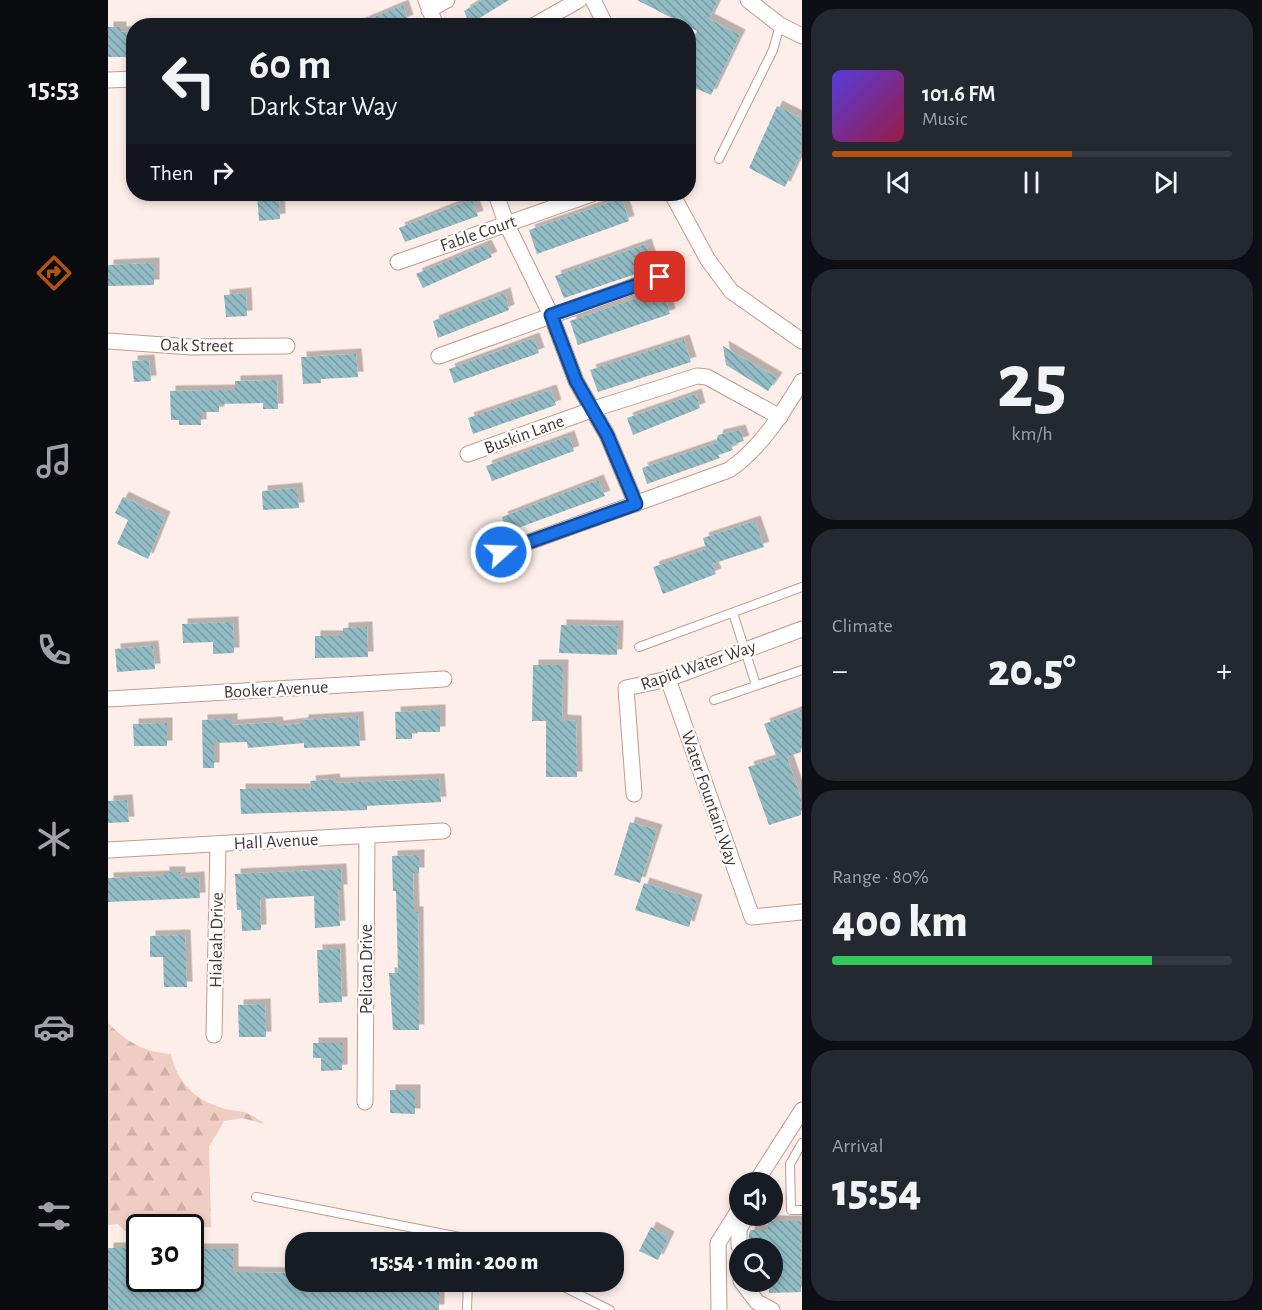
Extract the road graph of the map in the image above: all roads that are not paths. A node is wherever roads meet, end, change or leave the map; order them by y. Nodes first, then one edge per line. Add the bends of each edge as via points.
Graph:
1 (447, 0) edge
2 (579, 0) edge
3 (592, 0) edge
4 (748, 0) edge
5 (428, 5) edge
6 (547, 18) edge
7 (602, 18) edge
8 (780, 25) junction
9 (801, 36) edge
10 (126, 79) edge
11 (108, 80) edge
12 (719, 159) dead end
13 (498, 201) edge
14 (571, 201) edge
15 (676, 201) edge
16 (506, 223) junction
17 (398, 262) dead end
18 (660, 277) dead end
19 (551, 315) junction
20 (108, 341) edge
21 (801, 341) edge
22 (287, 346) dead end
23 (439, 356) dead end
24 (801, 381) edge
25 (592, 409) junction
26 (780, 417) junction
27 (468, 454) dead end
28 (636, 504) junction
29 (501, 552) dead end
30 (801, 587) edge
31 (733, 613) junction
32 (801, 629) edge
33 (639, 647) dead end
34 (743, 650) junction
35 (801, 670) edge
36 (444, 679) dead end
37 (668, 679) junction
38 (756, 685) junction
39 (108, 699) edge
40 (714, 700) dead end
41 (634, 794) dead end
42 (443, 831) dead end
43 (367, 835) junction
44 (218, 844) junction
45 (108, 850) edge
46 (801, 912) edge
47 (214, 1035) dead end
48 (365, 1102) dead end
49 (799, 1119) edge
50 (801, 1143) edge
51 (779, 1145) junction
52 (762, 1172) edge
53 (772, 1172) edge
54 (256, 1197) dead end
55 (801, 1210) edge
56 (729, 1226) edge
57 (428, 1232) edge
58 (468, 1292) edge
59 (574, 1292) edge
60 (749, 1292) edge
61 (467, 1310) edge
62 (610, 1310) edge
63 (719, 1310) edge
64 (772, 1310) edge

1 - 5 street
2 - 6 street
3 - 7 street
4 - 8 street
8 - 9 street
8 - 12 lane via 773,50
10 - 11 street
13 - 16 street
14 - 16 street, Fable Court
15 - 21 street via 708,260 731,291
16 - 17 street, Fable Court
16 - 19 street
18 - 19 street
19 - 23 street
19 - 25 street via 576,381
20 - 22 street, Oak Street via 190,347
24 - 26 street
25 - 26 street, Buskin Lane via 697,376 707,377
25 - 27 street, Buskin Lane
25 - 28 street
26 - 28 street via 746,459 729,470
28 - 29 street
30 - 31 lane
31 - 33 lane
31 - 34 lane
32 - 34 street, Rapid Water Way
34 - 37 street, Rapid Water Way
34 - 38 lane
35 - 38 lane
36 - 39 street, Booker Avenue
37 - 41 street, Rapid Water Way via 626,688
37 - 46 street, Water Fountain Way via 752,917
38 - 40 lane
42 - 43 street, Hall Avenue
43 - 44 street, Hall Avenue
43 - 48 street, Pelican Drive
44 - 45 street, Hall Avenue
44 - 47 street, Hialeah Drive
49 - 51 street
50 - 55 lane via 790,1164 791,1210
51 - 52 street
51 - 53 street
54 - 57 lane
56 - 63 street via 718,1243
58 - 61 lane
59 - 62 lane
60 - 64 street via 757,1302

